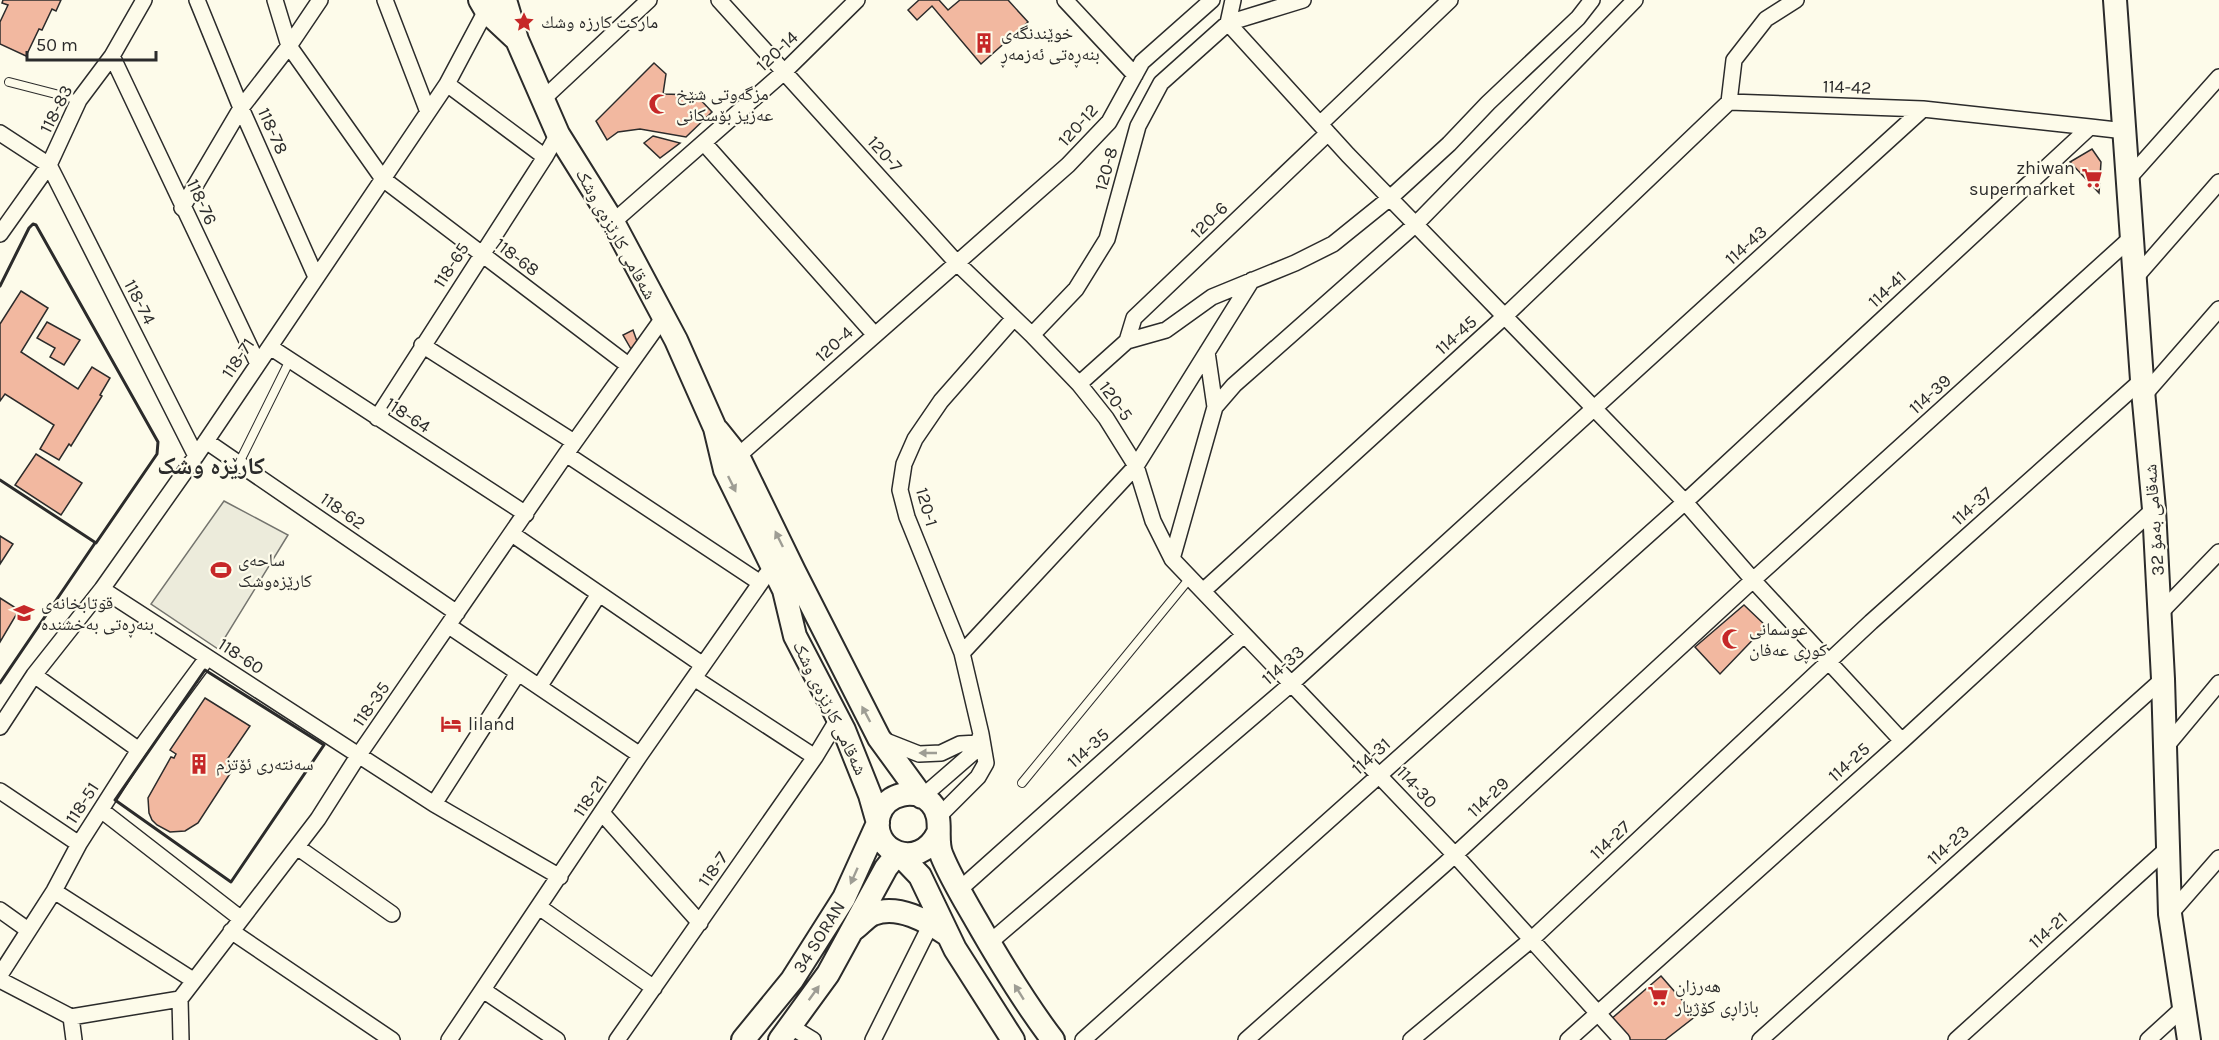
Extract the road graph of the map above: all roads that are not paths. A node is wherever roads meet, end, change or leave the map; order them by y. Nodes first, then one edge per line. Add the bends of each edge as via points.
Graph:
1 (144, 0) edge
2 (197, 0) edge
3 (275, 0) edge
4 (320, 0) edge
5 (385, 0) edge
6 (649, 0) edge
7 (719, 0) edge
8 (857, 0) edge
9 (1065, 0) edge
10 (1212, 0) edge
11 (1233, 0) edge
12 (1304, 0) edge
13 (1450, 0) edge
14 (1592, 0) edge
15 (1635, 0) edge
16 (1796, 0) edge
17 (2115, 0) edge
18 (491, 3) edge
19 (1228, 22) junction
20 (289, 46) junction
21 (112, 56) junction
22 (784, 72) junction
23 (1135, 75) junction
24 (2219, 77) edge
25 (9, 82) dead end
26 (447, 84) junction
27 (543, 99) junction
28 (79, 100) junction
29 (1730, 102) junction
30 (241, 108) junction
31 (1923, 109) junction
32 (428, 112) junction
33 (1324, 128) junction
34 (2090, 128) junction
35 (2125, 131) junction
36 (0, 134) edge
37 (558, 134) junction
38 (704, 143) junction
39 (545, 157) junction
40 (50, 165) junction
41 (383, 179) junction
42 (2128, 179) junction
43 (2219, 182) edge
44 (1390, 198) junction
45 (183, 208) junction
46 (613, 222) junction
47 (1416, 224) junction
48 (0, 234) edge
49 (2132, 237) junction
50 (481, 254) junction
51 (956, 262) junction
52 (316, 277) junction
53 (2135, 278) junction
54 (1252, 280) junction
55 (2219, 309) edge
56 (1505, 316) junction
57 (663, 318) junction
58 (1014, 318) junction
59 (874, 334) junction
60 (1032, 335) junction
61 (1127, 341) junction
62 (422, 345) junction
63 (270, 347) junction
64 (1207, 352) junction
65 (290, 360) junction
66 (258, 364) junction
67 (628, 365) junction
68 (1079, 384) junction
69 (2143, 388) junction
70 (1215, 407) junction
71 (1596, 409) junction
72 (377, 418) junction
73 (715, 428) junction
74 (206, 441) junction
75 (570, 448) junction
76 (196, 456) junction
77 (738, 456) junction
78 (239, 463) junction
79 (1136, 466) junction
80 (1685, 502) junction
81 (2154, 509) junction
82 (526, 514) junction
83 (512, 534) junction
84 (2219, 552) edge
85 (1172, 559) junction
86 (1190, 578) junction
87 (1753, 580) junction
88 (102, 589) junction
89 (1203, 591) junction
90 (599, 594) junction
91 (811, 605) junction
92 (789, 613) junction
93 (2160, 613) junction
94 (453, 620) junction
95 (1244, 635) junction
96 (962, 653) junction
97 (207, 658) junction
98 (1829, 661) junction
99 (699, 671) junction
100 (518, 673) junction
101 (34, 675) junction
102 (2163, 679) junction
103 (2219, 683) edge
104 (1291, 684) junction
105 (539, 687) junction
106 (838, 719) junction
107 (0, 727) edge
108 (879, 738) junction
109 (980, 738) junction
110 (1902, 741) junction
111 (2164, 749) junction
112 (139, 750) junction
113 (640, 755) junction
114 (358, 756) junction
115 (815, 757) junction
116 (1379, 775) junction
117 (1022, 783) dead end
118 (0, 791) edge
119 (922, 797) junction
120 (434, 804) junction
121 (101, 810) junction
122 (602, 813) junction
123 (878, 823) junction
124 (938, 825) junction
125 (79, 844) junction
126 (297, 847) junction
127 (2167, 849) junction
128 (898, 853) junction
129 (1455, 855) junction
130 (2219, 858) edge
131 (560, 877) junction
132 (959, 890) junction
133 (54, 891) junction
134 (539, 907) junction
135 (0, 910) edge
136 (392, 914) dead end
137 (2170, 914) junction
138 (240, 918) junction
139 (700, 922) junction
140 (940, 929) junction
141 (28, 930) junction
142 (231, 932) junction
143 (851, 932) junction
144 (1532, 939) junction
145 (989, 943) junction
146 (0, 977) edge
147 (193, 980) junction
148 (654, 988) junction
149 (483, 990) junction
150 (180, 999) junction
151 (2183, 1008) junction
152 (1599, 1013) junction
153 (71, 1017) junction
154 (785, 1033) edge
155 (74, 1040) edge
156 (181, 1040) edge
157 (392, 1040) edge
158 (449, 1040) edge
159 (557, 1040) edge
160 (617, 1040) edge
161 (743, 1040) edge
162 (813, 1040) edge
163 (873, 1040) edge
164 (1013, 1040) edge
165 (1053, 1040) edge
166 (1083, 1040) edge
167 (1246, 1040) edge
168 (1411, 1040) edge
169 (1568, 1040) edge
170 (1622, 1040) edge
171 (1760, 1040) edge
172 (1956, 1040) edge
173 (2148, 1040) edge
174 (2189, 1040) edge

1 - 21 street, 118-83
2 - 30 street, 118-78
3 - 20 street, 118-68
4 - 20 street
5 - 32 street
6 - 27 street
7 - 22 street, 120-7
8 - 22 street, 120-14
9 - 23 street
10 - 23 street, 120-12 via 1142,62
11 - 19 street
12 - 19 street
13 - 33 street, 120-6
14 - 44 street via 1578,18
15 - 47 street
16 - 29 street via 1766,19 1734,60
17 - 35 main road, شەقامی بەمۆ 32
18 - 26 street, 118-71
18 - 27 main road, شەقامی کارێزەی وشک via 517,40
19 - 33 street
19 - 60 street, 120-8 via 1161,83 1138,126 1107,239 1076,289
20 - 30 street
20 - 41 street, 118-68
21 - 28 street, 118-83
21 - 45 street, 118-76
22 - 38 street
22 - 46 street, 120-14
22 - 51 street, 120-7
23 - 51 street, 120-12 via 1109,122 1068,165
24 - 42 street
25 - 28 lane
26 - 32 street, 118-71
26 - 39 street
27 - 37 main road, شەقامی کارێزەی وشک
28 - 40 street, 118-83
29 - 31 street, 114-42
29 - 56 street, 114-45
30 - 45 street
30 - 52 street, 118-78
31 - 34 street, 114-42
31 - 71 street, 114-43
32 - 41 street, 118-71
33 - 44 street
33 - 61 street, 120-6 via 1134,318
34 - 35 street
34 - 80 street, 114-41
35 - 42 main road, شەقامی بەمۆ 32
36 - 40 street
37 - 39 street, 118-65
37 - 46 main road, شەقامی کارێزەی وشک
38 - 46 street
38 - 59 street
39 - 50 street, 118-65
40 - 48 street, 118-83
40 - 76 street, 118-74
41 - 50 street, 118-68
41 - 52 street, 118-71
42 - 49 main road, شەقامی بەمۆ 32
43 - 53 street
44 - 47 street
44 - 54 street via 1333,244
45 - 66 street, 118-76
46 - 57 main road, شەقامی کارێزەی وشک
47 - 56 street
47 - 70 street via 1234,385
49 - 53 main road, شەقامی بەمۆ 32
49 - 87 street, 114-39
50 - 62 street, 118-65
50 - 67 street, 118-68
51 - 58 street, 120-5
51 - 59 street, 120-4
52 - 63 street, 118-71
53 - 69 main road, شەقامی بەمۆ 32
54 - 61 street via 1212,297 1166,330
54 - 64 street
55 - 69 street, 114-37
56 - 71 street
56 - 89 street, 114-45
57 - 67 street, 118-35
57 - 73 main road, شەقامی کارێزەی وشک
58 - 60 street, 120-5
58 - 96 street, 120-1 via 941,401 915,439 904,464 900,490 907,518
59 - 77 street, 120-4
60 - 68 street, 120-5
61 - 68 street
62 - 72 street, 118-65
62 - 75 street
63 - 65 street, 118-64
63 - 66 street, 118-71
64 - 70 street
64 - 79 street
65 - 72 street, 118-64
65 - 78 lane
66 - 74 street, 118-71
67 - 75 street, 118-35
68 - 79 street, 120-5
69 - 81 main road, شەقامی بەمۆ 32
69 - 98 street, 114-37
70 - 85 street
71 - 80 street
71 - 104 street, 114-33
72 - 82 street, 118-64
73 - 77 main road, شەقامی کارێزەی وشک
73 -> 92 main road, شەقامی کارێزەی وشک via 725,470 784,590
74 - 76 street, 118-71
74 - 78 street, 118-62
75 - 82 street, 118-35
75 - 99 street, 118-21 via 762,579
76 - 88 street, 118-71
91 -> 77 main road, شەقامی کارێزەی وشک
78 - 94 street, 118-62
79 - 85 street, 120-5 via 1153,521
79 - 96 street
80 - 87 street
80 - 116 street, 114-31
81 - 93 main road, شەقامی بەمۆ 32
81 - 110 street, 114-25
82 - 83 street, 118-35
83 - 90 street
83 - 94 street, 118-35
84 - 93 street
85 - 86 street, 120-5
86 - 89 street, 120-5
86 - 117 lane
87 - 98 street
87 - 129 street, 114-29
88 - 97 street, 118-60
88 - 101 street, 118-71
89 - 95 street, 114-30
90 - 99 street
90 - 105 street
91 - 92 main road
108 -> 91 main road, شەقامی کارێزەی وشک
92 - 106 main road, شەقامی کارێزەی وشک via 795,636
93 - 102 main road, شەقامی بەمۆ 32
94 - 100 street, 118-62
94 - 114 street, 118-35
95 - 104 street, 114-30
95 - 132 street, 114-35
96 - 109 street, 120-1
97 - 112 street, 118-51
97 - 114 street, 118-60
98 - 110 street
98 - 144 street, 114-27
99 - 113 street, 118-21
99 - 115 street
100 - 105 street, 118-62
100 - 120 street
101 - 107 street, 118-71
101 - 112 street
102 - 111 main road, شەقامی بەمۆ 32
102 - 171 street, 114-23
103 - 111 street
104 - 116 street, 114-30
104 - 145 street, 114-33
105 - 113 street, 118-62
106 - 115 street, 118-7
106 - 123 main road, شەقامی کارێزەی وشک
109 -> 108 street via 940,753 920,754
108 - 119 main road, شەقامی کارێزەی وشک
109 - 119 street via 975,751
109 - 124 street, 120-1 via 986,763
110 - 152 street, 114-25
111 - 127 main road, شەقامی بەمۆ 32
112 - 121 street, 118-51
113 - 122 street, 118-21
114 - 120 street, 118-60
114 - 126 street, 118-35
115 - 139 street, 118-7
116 - 129 street, 114-30
116 - 166 street, 114-31
118 - 125 street
119 - 123 main road via 902,794 892,798 880,813
119 - 124 main road via 931,803
120 - 131 street, 118-60
121 - 125 street, 118-51
121 - 138 street
122 - 131 street, 118-21
122 - 139 street
123 - 128 main road via 883,841
123 -> 161 main road, 34 SORAN via 844,898 792,980
124 - 128 main road via 933,842 926,849 917,854
124 - 132 main road via 940,852
125 - 133 street, 118-51
126 - 136 street
126 - 138 street, 118-35
127 - 137 main road, شەقامی بەمۆ 32
127 - 172 street, 114-21
128 - 140 main road via 920,876
128 - 143 main road, 34 SORAN
129 - 144 street, 114-30
129 - 167 street, 114-29
130 - 137 street
131 - 134 street, 118-21
132 - 145 main road
133 - 141 street, 118-51
133 - 147 street
134 - 148 street
134 - 149 street, 118-21
135 - 141 street
137 - 151 main road, شەقامی بەمۆ 32
138 - 142 street, 118-35
139 - 148 street, 118-7
140 - 143 main road via 893,910 872,915
140 - 163 street
140 - 164 main road
141 - 146 street, 118-51
142 - 147 street, 118-35
142 - 157 street
154 -> 143 main road, 34 SORAN via 828,974
144 - 152 street, 114-30
144 - 168 street, 114-27
165 -> 145 main road
146 - 153 street
147 - 150 street, 118-35
148 - 160 street, 118-7
149 - 158 street, 118-21
149 - 159 street
150 - 153 street
150 - 156 street
151 - 173 street
151 - 174 main road, شەقامی بەمۆ 32
152 - 169 street, 114-25
152 - 170 street, 114-30
153 - 155 street
154 - 162 street

